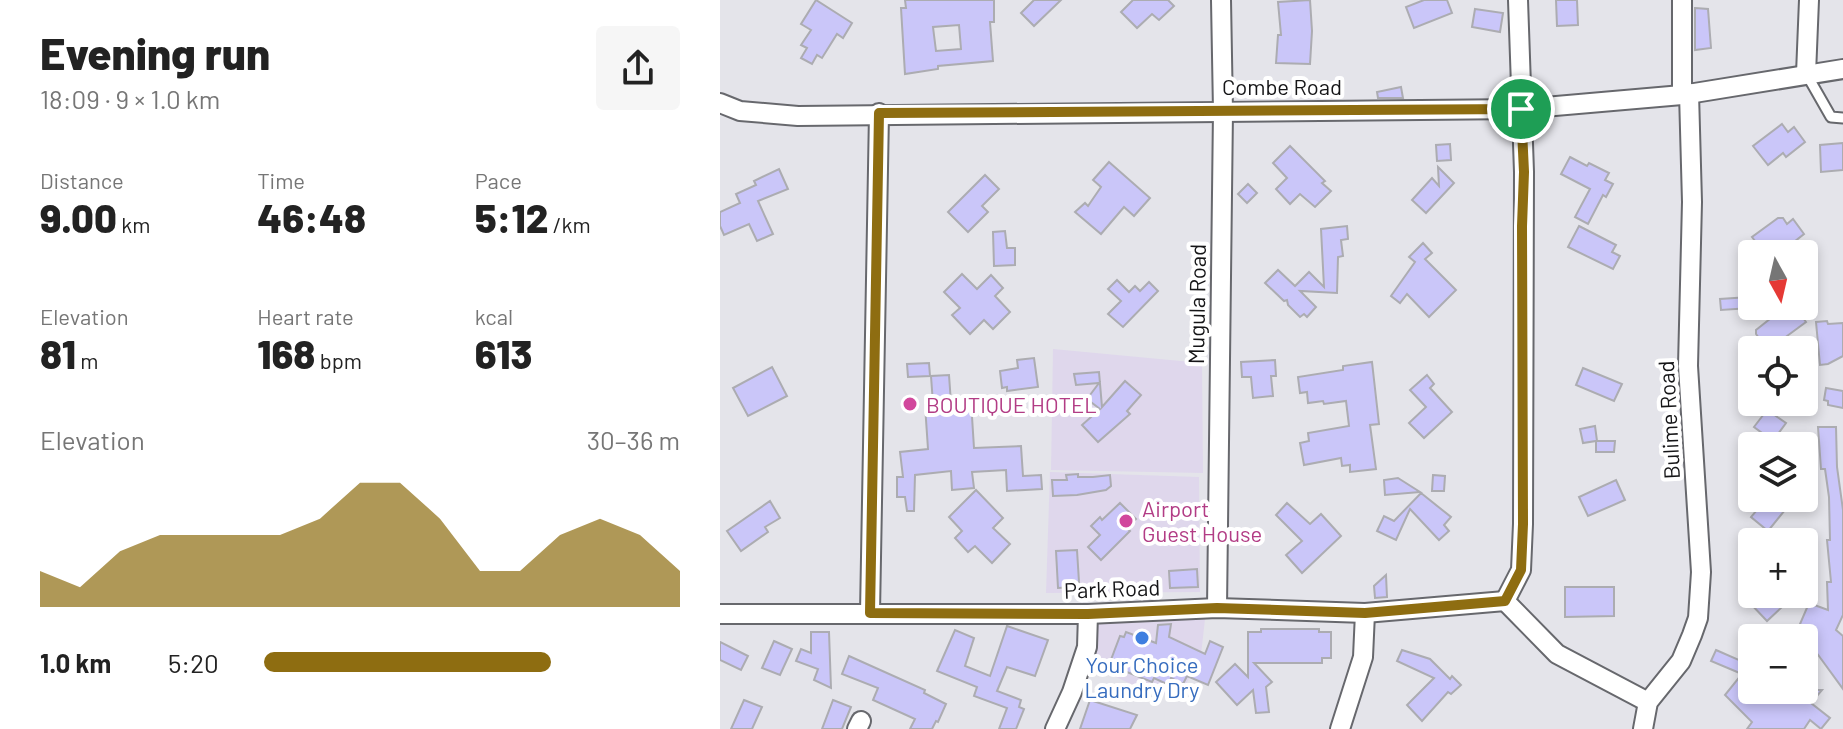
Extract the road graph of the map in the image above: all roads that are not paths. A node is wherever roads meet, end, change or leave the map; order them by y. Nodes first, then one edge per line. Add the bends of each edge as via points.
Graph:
1 (1221, 0) edge
2 (1518, 0) edge
3 (1682, 0) edge
4 (1809, 0) edge
5 (1843, 69) edge
6 (1806, 74) junction
7 (1685, 94) junction
8 (720, 103) edge
9 (1521, 109) junction
10 (1223, 111) junction
11 (879, 113) junction
12 (1843, 118) edge
13 (1505, 601) junction
14 (1217, 608) junction
15 (870, 613) junction
16 (1365, 613) junction
17 (720, 614) edge
18 (1088, 614) junction
19 (1648, 702) junction
20 (1055, 729) edge
21 (1340, 729) edge
22 (1643, 729) edge

1 - 10 street, Mugula Road
2 - 9 street
3 - 7 street, Bulime Road
4 - 6 street
5 - 6 street, Combe Road
6 - 7 street, Combe Road
6 - 12 lane via 1831,117
7 - 9 street, Combe Road
7 - 19 street, Bulime Road via 1692,202 1688,366 1700,587 1698,618 1681,661
8 - 11 street, Combe Road via 740,111 798,116
9 - 10 street, Combe Road
9 - 13 street via 1523,524 1521,570
10 - 11 street, Combe Road
10 - 14 street, Mugula Road
11 - 15 street
13 - 16 street, Park Road
13 - 19 street via 1557,654
14 - 16 street, Park Road
14 - 18 street, Park Road
15 - 17 street, Park Road
15 - 18 street, Park Road
16 - 21 street via 1363,657
18 - 20 street via 1087,647
19 - 22 street, Bulime Road

